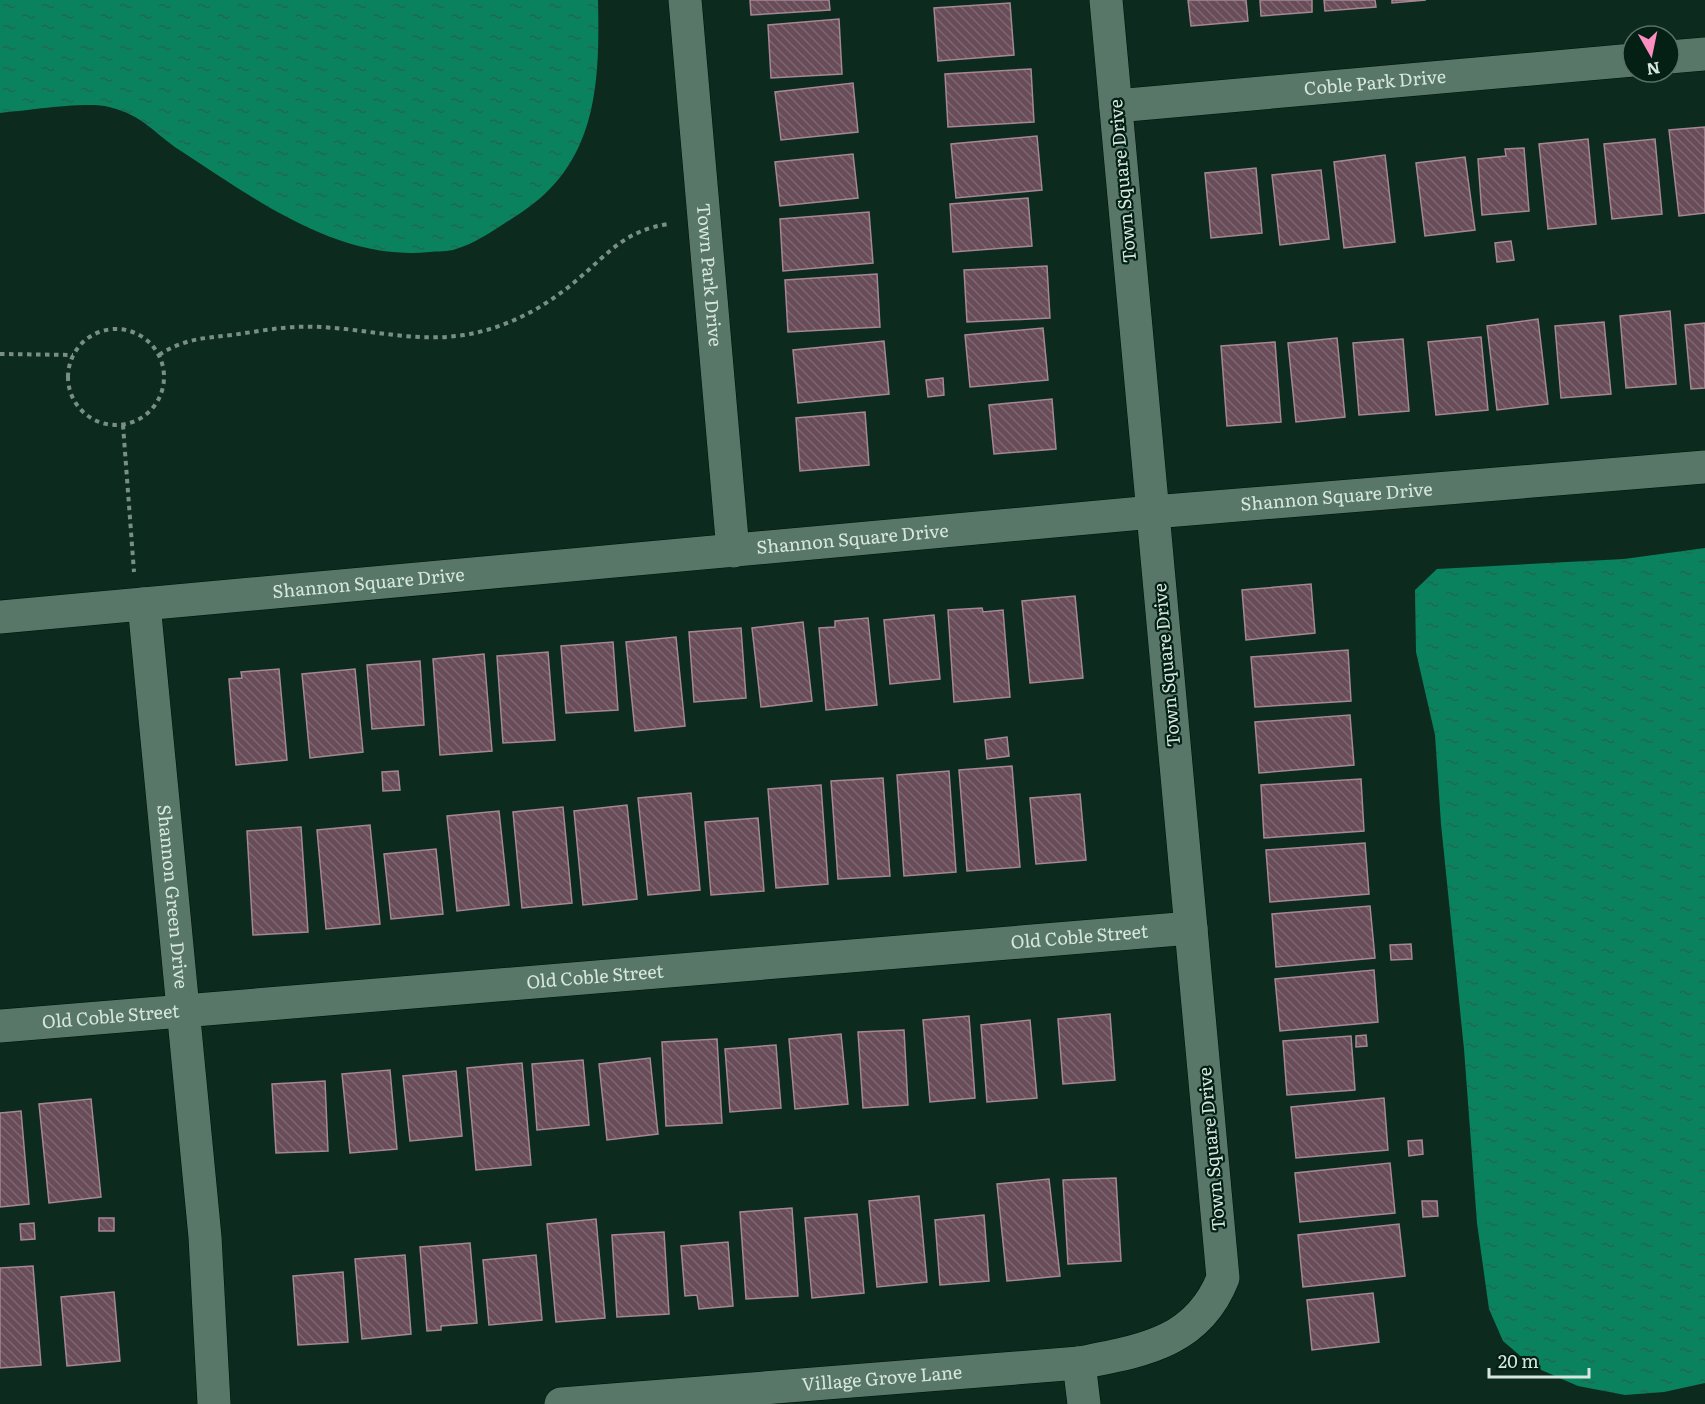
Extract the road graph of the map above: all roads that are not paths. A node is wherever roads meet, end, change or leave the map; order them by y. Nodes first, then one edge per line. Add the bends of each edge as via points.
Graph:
1 (685, 0) edge
2 (1106, 0) edge
3 (1705, 54) edge
4 (1681, 56) edge
5 (1621, 61) edge
6 (1116, 106) junction
7 (1705, 467) edge
8 (1153, 512) junction
9 (733, 551) junction
10 (144, 604) junction
11 (0, 617) edge
12 (1191, 928) junction
13 (183, 1010) junction
14 (0, 1026) edge
15 (1196, 1322) joint
16 (1079, 1363) junction
17 (214, 1404) edge
18 (561, 1404) edge
19 (1084, 1404) edge

1 - 9 street, Town Park Drive
2 - 6 street, Town Square Drive
3 - 4 street
5 - 6 street, Coble Park Drive
6 - 8 street, Town Square Drive
7 - 8 street, Shannon Square Drive
8 - 9 street, Shannon Square Drive
8 - 12 street, Town Square Drive
9 - 10 street, Shannon Square Drive
10 - 11 street, Shannon Square Drive
10 - 13 street, Shannon Green Drive
12 - 13 street, Old Coble Street
12 - 15 street, Town Square Drive via 1223,1278 1214,1302
13 - 14 street, Old Coble Street
13 - 17 street, Shannon Green Drive via 205,1237
15 - 16 street, Village Grove Lane via 1148,1350
16 - 18 street, Village Grove Lane
16 - 19 street

